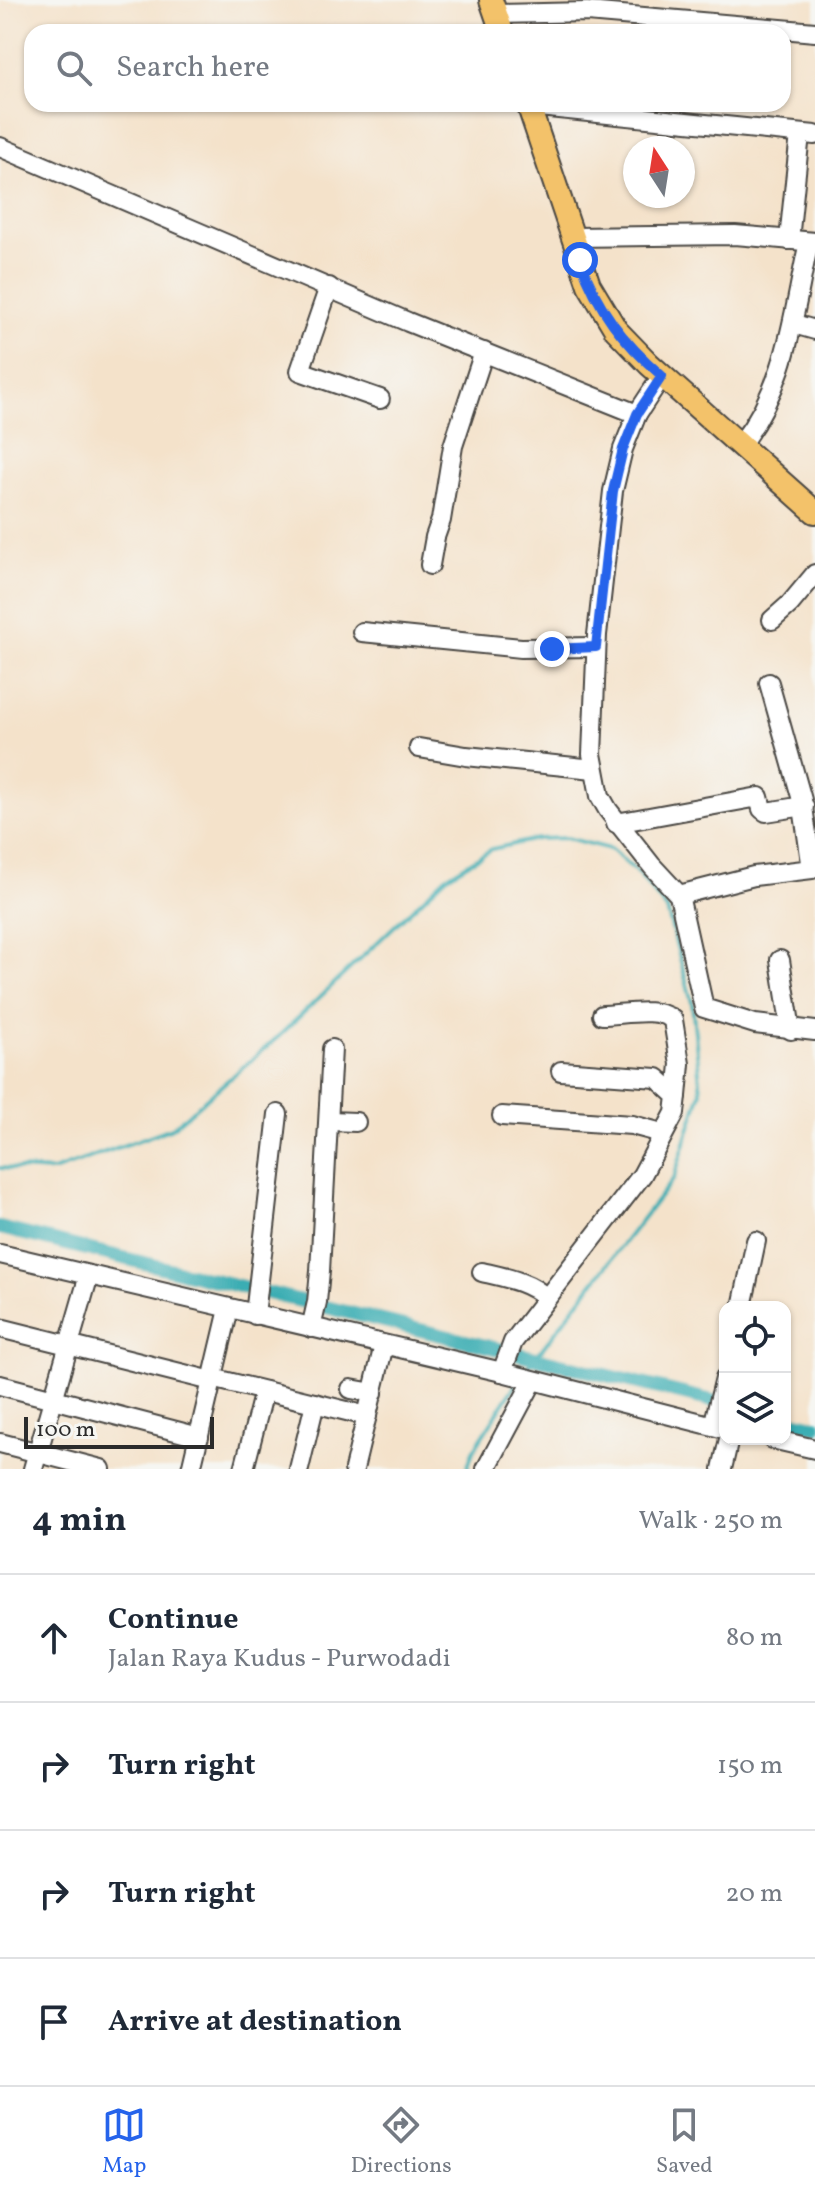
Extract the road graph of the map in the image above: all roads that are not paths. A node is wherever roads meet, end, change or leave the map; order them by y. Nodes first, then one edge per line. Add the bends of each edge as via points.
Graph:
1 (590, 6) edge
2 (496, 15) edge
3 (608, 23) edge
4 (631, 24) edge
5 (791, 31) edge
6 (815, 32) edge
7 (531, 112) edge
8 (640, 112) edge
9 (808, 134) edge
10 (0, 147) edge
11 (572, 237) junction
12 (789, 240) junction
13 (812, 242) edge
14 (329, 287) junction
15 (794, 324) junction
16 (815, 330) edge
17 (484, 352) junction
18 (662, 376) junction
19 (380, 399) dead end
20 (637, 414) junction
21 (740, 445) junction
22 (815, 512) edge
23 (430, 565) dead end
24 (815, 574) edge
25 (772, 620) dead end
26 (362, 632) dead end
27 (596, 647) junction
28 (769, 683) dead end
29 (419, 748) dead end
30 (594, 769) junction
31 (806, 796) edge
32 (616, 823) junction
33 (814, 868) edge
34 (679, 895) junction
35 (780, 960) dead end
36 (602, 1015) dead end
37 (791, 1030) junction
38 (815, 1031) edge
39 (332, 1049) dead end
40 (561, 1071) dead end
41 (677, 1096) junction
42 (278, 1114) dead end
43 (502, 1116) dead end
44 (330, 1121) junction
45 (356, 1122) dead end
46 (662, 1133) junction
47 (756, 1241) dead end
48 (0, 1254) edge
49 (482, 1272) dead end
50 (93, 1276) junction
51 (546, 1298) junction
52 (743, 1301) edge
53 (229, 1309) junction
54 (255, 1315) junction
55 (312, 1325) junction
56 (0, 1328) edge
57 (384, 1345) junction
58 (75, 1347) junction
59 (516, 1374) junction
60 (212, 1379) junction
61 (0, 1385) edge
62 (351, 1389) dead end
63 (264, 1391) junction
64 (373, 1393) junction
65 (58, 1400) junction
66 (315, 1403) junction
67 (367, 1416) junction
68 (718, 1424) edge
69 (199, 1437) junction
70 (0, 1443) edge
71 (791, 1443) edge
72 (728, 1445) edge
73 (815, 1449) edge
74 (40, 1461) edge
75 (101, 1469) edge
76 (191, 1469) edge
77 (244, 1469) edge
78 (299, 1469) edge
79 (354, 1469) edge
80 (486, 1469) edge
81 (722, 1469) edge

1 - 2 street
1 - 3 street
3 - 4 street
5 - 6 street
7 - 11 main road
8 - 9 street
9 - 12 street
10 - 14 street
11 - 12 street
11 - 18 main road via 599,305
12 - 13 street
13 - 15 street
14 - 17 street
14 - 19 street via 300,371
15 - 16 street
15 - 21 street via 759,421
17 - 20 street
17 - 23 street via 453,446
18 - 20 street
18 - 21 main road
20 - 27 street via 613,491
21 - 22 main road
24 - 25 street
26 - 27 street via 521,648
27 - 30 street
28 - 31 street
29 - 30 street
30 - 32 street via 600,796
31 - 32 street via 766,812 759,797
31 - 33 street
32 - 34 street
33 - 34 street via 746,877
34 - 37 street via 704,1008
35 - 37 street
36 - 41 street via 669,1016 678,1039
37 - 38 street
39 - 44 street
40 - 41 street via 653,1077
41 - 46 street via 675,1113
42 - 54 street
43 - 46 street via 632,1125
44 - 45 street
44 - 55 street
46 - 51 street via 642,1175
47 - 52 street
48 - 50 street
49 - 51 street via 538,1290
50 - 53 street
50 - 58 street
51 - 59 street via 513,1342
53 - 54 street
53 - 60 street
54 - 55 street
55 - 57 street
56 - 58 street
57 - 59 street
57 - 64 street
58 - 60 street
58 - 65 street
59 - 68 street
59 - 80 street
60 - 63 street
60 - 69 street
61 - 65 street
62 - 64 street
63 - 66 street
63 - 77 street
64 - 67 street
65 - 69 street
65 - 74 street
66 - 67 street
66 - 78 street
67 - 79 street
69 - 76 street
70 - 74 street
71 - 73 street
72 - 81 street
74 - 75 street

